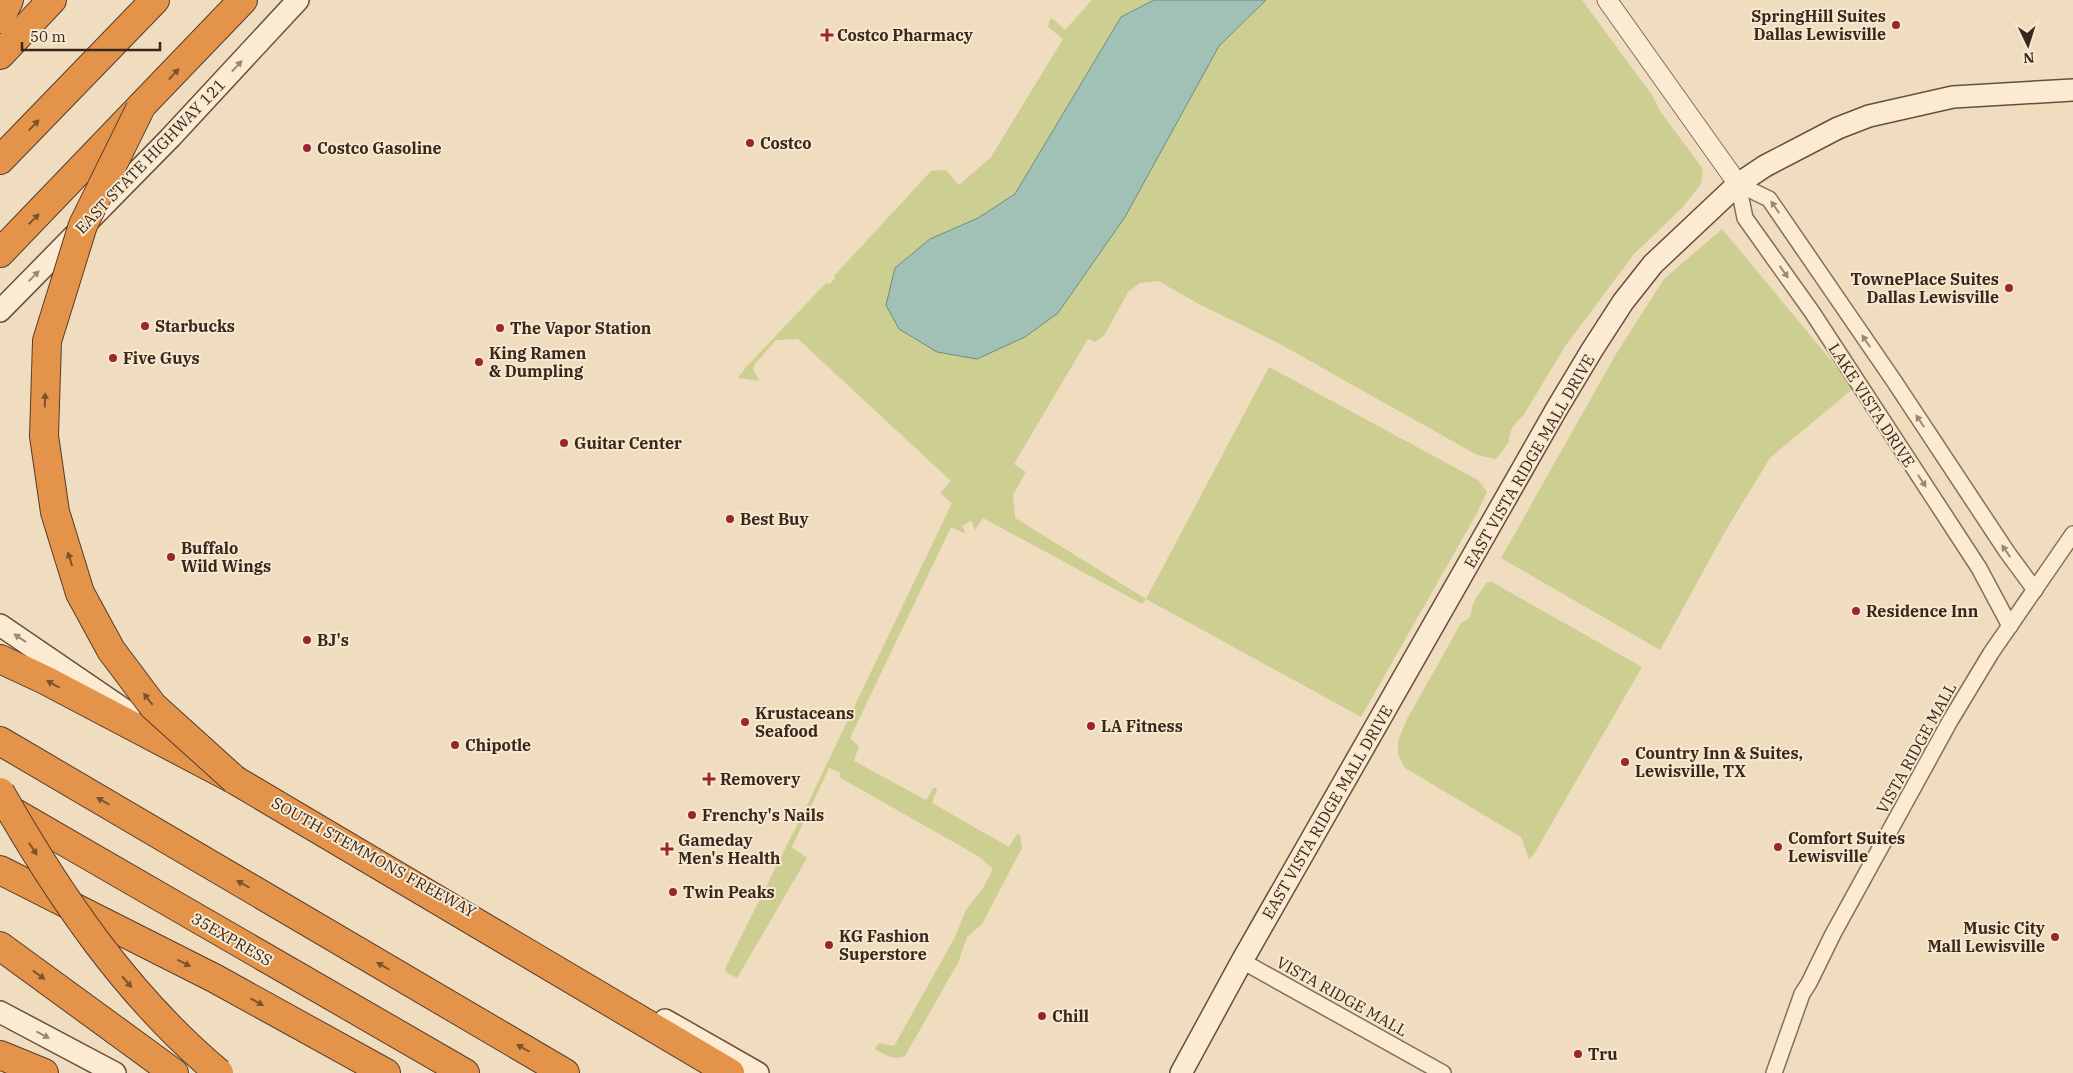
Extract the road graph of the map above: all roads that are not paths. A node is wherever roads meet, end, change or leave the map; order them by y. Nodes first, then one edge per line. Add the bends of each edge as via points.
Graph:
1 (9, 0) edge
2 (52, 0) edge
3 (155, 0) edge
4 (243, 0) edge
5 (298, 0) edge
6 (1608, 0) edge
7 (0, 19) edge
8 (0, 55) edge
9 (2073, 90) edge
10 (140, 109) junction
11 (0, 160) edge
12 (1738, 184) junction
13 (0, 253) edge
14 (0, 311) edge
15 (2073, 534) edge
16 (2035, 590) junction
17 (0, 624) edge
18 (2010, 626) junction
19 (0, 660) edge
20 (0, 741) edge
21 (235, 780) junction
22 (0, 792) edge
23 (0, 805) edge
24 (0, 870) edge
25 (0, 946) edge
26 (1242, 961) junction
27 (0, 1012) edge
28 (0, 1055) edge
29 (1422, 1068) edge
30 (44, 1073) edge
31 (115, 1073) edge
32 (174, 1073) edge
33 (219, 1073) edge
34 (386, 1073) edge
35 (465, 1073) edge
36 (565, 1073) edge
37 (730, 1073) edge
38 (758, 1073) edge
39 (1181, 1073) edge
40 (1443, 1073) edge
41 (1774, 1073) edge

1 - 7 highway
2 - 8 highway
11 -> 3 highway
10 -> 4 highway
14 -> 5 main road, EAST STATE HIGHWAY 121 via 170,138
6 - 12 street, LAKE VISTA DRIVE
9 - 12 main road, EAST VISTA RIDGE MALL DRIVE via 1953,97 1869,116 1790,152
13 -> 10 highway
21 -> 10 highway, bridge via 153,706 111,650 80,593 55,512 44,436 47,341 83,225
16 -> 12 street, LAKE VISTA DRIVE via 1769,199
12 -> 18 street, LAKE VISTA DRIVE via 1745,218 1812,312 1979,568
12 - 26 main road, EAST VISTA RIDGE MALL DRIVE via 1653,264 1592,350
15 - 16 street, VISTA RIDGE MALL
16 - 18 street, VISTA RIDGE MALL
38 -> 17 main road, SOUTH STEMMONS FREEWAY via 200,761
18 - 41 street, VISTA RIDGE MALL via 1950,721 1833,934 1802,994
21 -> 19 highway, bridge via 45,680
36 -> 20 highway
21 - 37 highway
22 -> 33 highway, bridge via 31,846 97,944 158,1016
23 - 35 highway, 35EXPRESS
24 -> 34 highway via 214,978
25 -> 32 highway
26 - 29 street, VISTA RIDGE MALL
26 - 39 main road, EAST VISTA RIDGE MALL DRIVE
27 -> 31 main road
28 - 30 highway
29 - 40 street, VISTA RIDGE MALL

